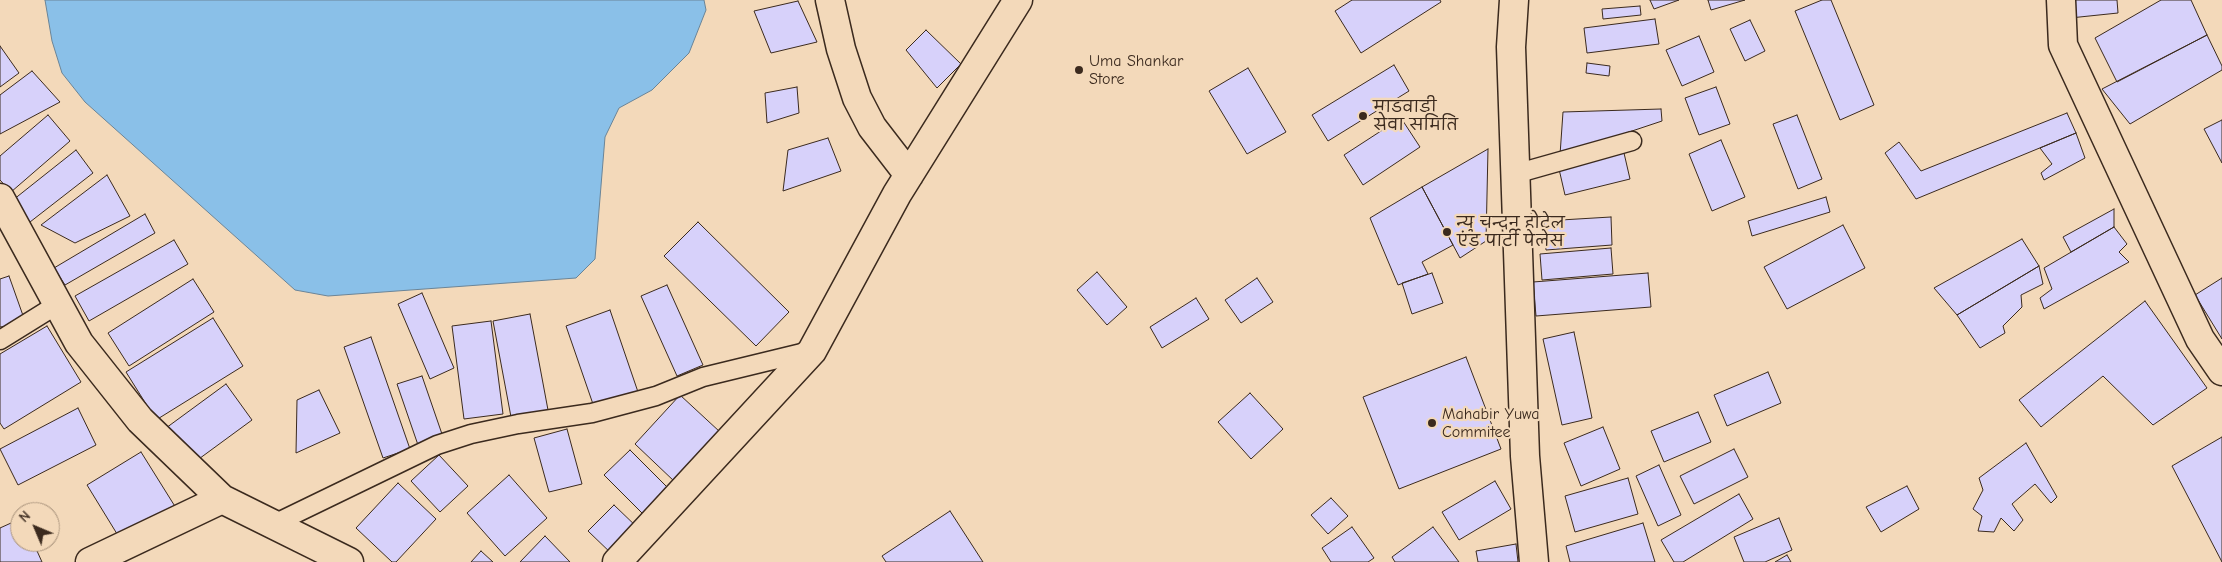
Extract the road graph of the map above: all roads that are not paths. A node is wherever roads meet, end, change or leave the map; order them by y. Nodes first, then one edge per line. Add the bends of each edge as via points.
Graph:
1 (830, 0) edge
2 (1018, 0) edge
3 (1514, 0) edge
4 (2061, 0) edge
5 (1632, 141) dead end
6 (1516, 174) junction
7 (909, 176) junction
8 (0, 198) edge
9 (58, 304) junction
10 (0, 340) edge
11 (812, 351) junction
12 (2222, 371) edge
13 (222, 499) junction
14 (274, 524) junction
15 (90, 562) edge
16 (349, 562) edge
17 (617, 562) edge
18 (1534, 562) edge

1 - 7 street via 857,98 872,127
2 - 7 street
3 - 6 street via 1511,47
4 - 12 street via 2063,45 2200,339
5 - 6 lane
6 - 18 street via 1526,456
7 - 11 street
8 - 9 street
9 - 10 lane
9 - 13 street via 79,343 140,420
11 - 14 lane via 703,377 656,396 592,413 471,434 414,455
11 - 17 street
13 - 14 street
13 - 15 street
14 - 16 street

